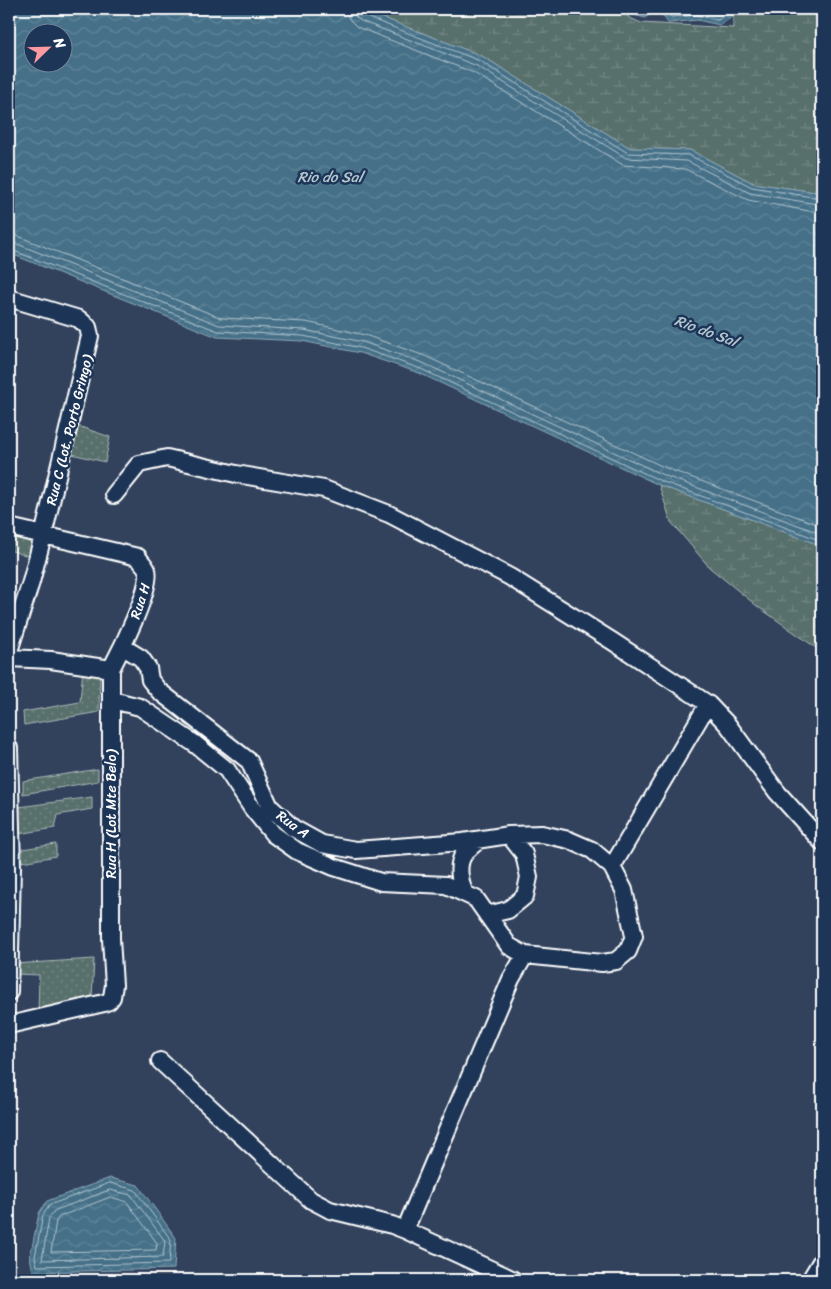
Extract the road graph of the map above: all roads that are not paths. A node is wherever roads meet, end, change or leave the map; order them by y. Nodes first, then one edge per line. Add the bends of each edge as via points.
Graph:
1 (9, 300) edge
2 (114, 495) dead end
3 (9, 527) edge
4 (43, 536) junction
5 (123, 647) junction
6 (9, 650) edge
7 (9, 658) edge
8 (111, 669) junction
9 (150, 680) junction
10 (112, 700) junction
11 (708, 704) junction
12 (140, 707) junction
13 (9, 748) edge
14 (509, 835) junction
15 (479, 840) junction
16 (822, 842) edge
17 (441, 843) junction
18 (463, 856) junction
19 (612, 866) junction
20 (10, 868) edge
21 (460, 872) junction
22 (446, 885) junction
23 (465, 894) junction
24 (487, 915) junction
25 (526, 955) junction
26 (9, 992) edge
27 (9, 1025) edge
28 (160, 1062) dead end
29 (406, 1230) junction
30 (822, 1260) edge
31 (514, 1280) edge
32 (810, 1280) edge

1 - 4 street, Rua C (Lot. Porto Gringo) via 73,317 86,324 90,333
2 - 11 street via 139,464 167,458 324,489 390,514 510,577
3 - 4 street
4 - 5 street, Rua H via 138,557 148,570 147,586
4 - 6 street, Rua C (Lot. Porto Gringo)
5 - 8 street
5 - 9 street, Rua A via 141,658 148,668
7 - 8 street via 51,660
8 - 10 street, Rua H (Lot Mte Belo)
9 - 12 street
9 - 17 street, Rua A via 159,691 249,761 270,807 293,828 322,844 356,850
10 - 12 street, Rua A
10 - 27 street, Rua H (Lot Mte Belo) via 112,997 104,1003
11 - 16 street via 728,725 777,792
11 - 19 street
12 - 22 street, Rua A via 228,770 273,834 298,851 381,882
13 - 20 street
14 - 15 street, Rua A
14 - 19 street, Rua A via 542,834 569,840 592,850
14 - 24 street via 524,854 529,877 525,896 508,910
15 - 17 street, Rua A
15 - 18 street
17 - 18 street
18 - 21 street
19 - 25 street via 624,890 631,918 634,936 628,951 616,961 602,963
20 - 26 street
21 - 22 street
21 - 23 street
22 - 23 street, Rua A
23 - 24 street, Rua A via 476,899
24 - 25 street, Rua A via 509,946
25 - 29 street via 510,979
28 - 29 street via 311,1200 330,1210
29 - 31 street
30 - 32 street

